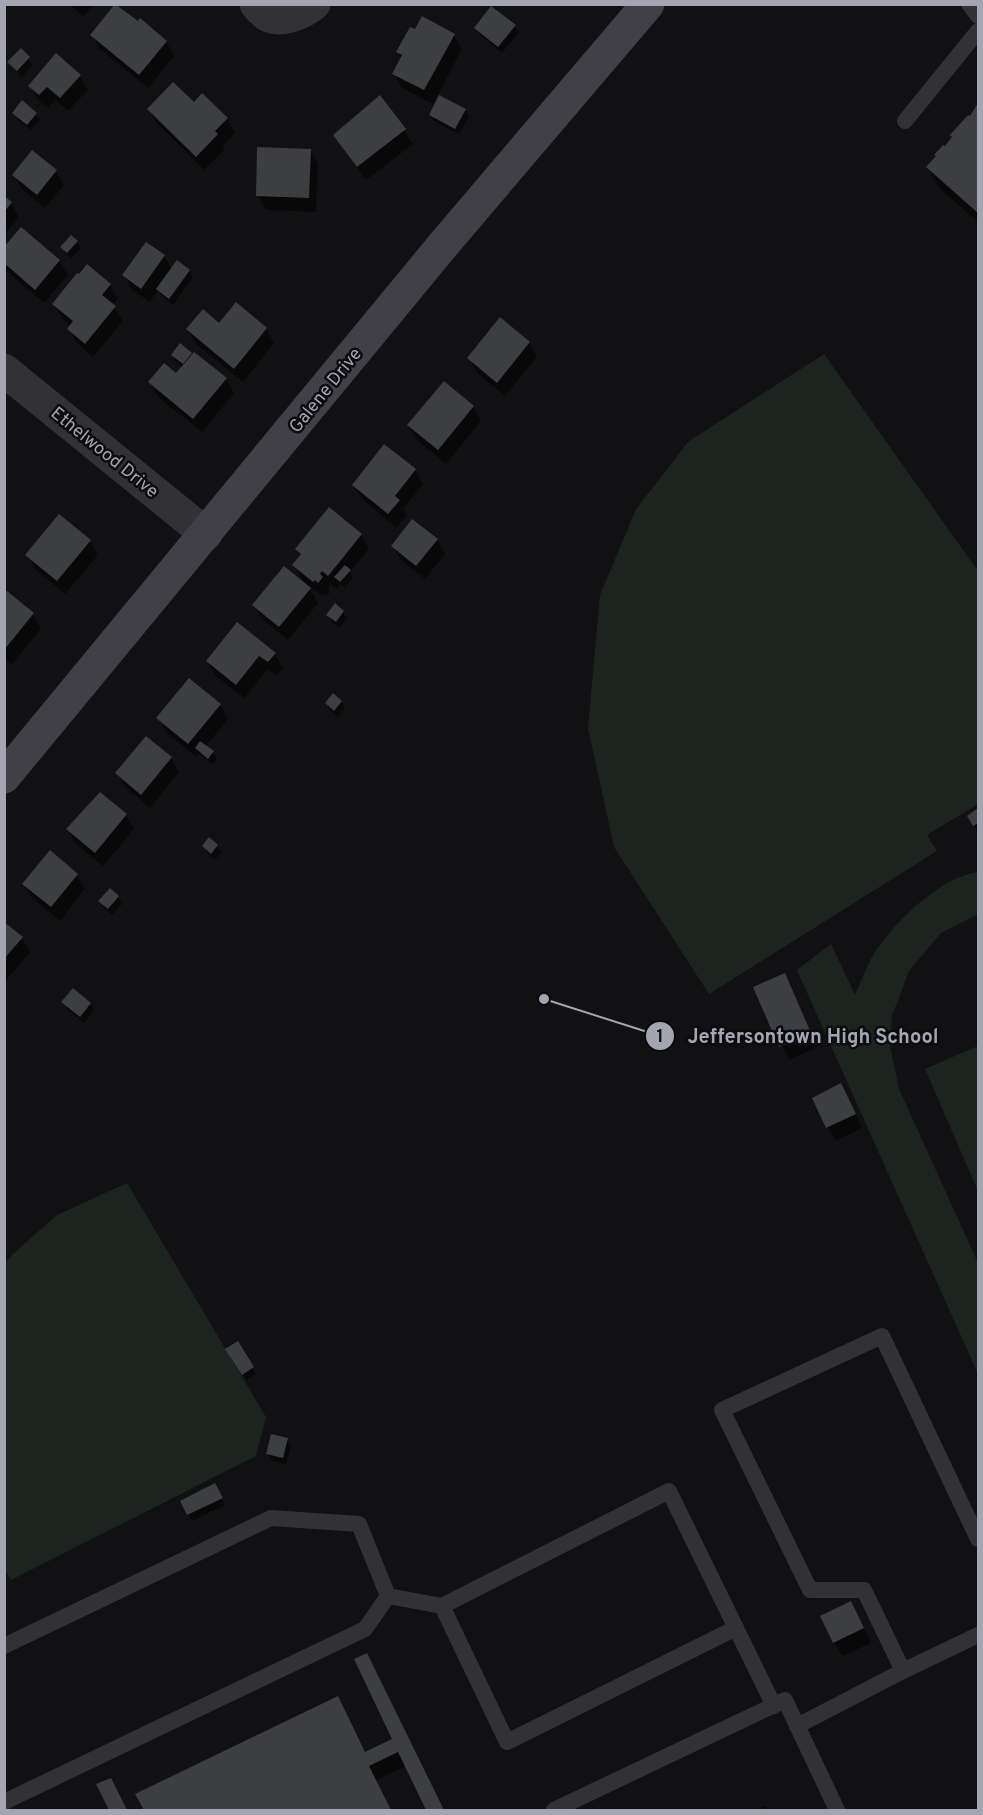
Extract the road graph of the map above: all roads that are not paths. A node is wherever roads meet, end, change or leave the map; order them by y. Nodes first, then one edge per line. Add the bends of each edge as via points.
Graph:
1 (255, 4) edge
2 (648, 4) edge
3 (969, 4) edge
4 (302, 10) edge
5 (978, 16) edge
6 (978, 31) edge
7 (905, 121) dead end
8 (4, 370) edge
9 (206, 534) junction
10 (4, 777) edge
11 (978, 1539) edge
12 (388, 1596) junction
13 (442, 1606) junction
14 (736, 1628) junction
15 (978, 1635) edge
16 (4, 1646) edge
17 (903, 1671) junction
18 (774, 1706) junction
19 (797, 1726) junction
20 (4, 1802) edge
21 (554, 1810) edge
22 (837, 1810) edge

1 - 4 street via 267,15 278,18
2 - 9 street, Galene Drive via 443,245
3 - 5 lane
6 - 7 lane
8 - 9 street, Ethelwood Drive
9 - 10 street, Galene Drive
11 - 17 lane via 882,1335 722,1410 810,1590 864,1590
12 - 13 lane
12 - 16 lane via 358,1524 271,1518
12 - 20 lane via 365,1629
13 - 14 lane via 507,1742
13 - 14 lane via 669,1491
14 - 18 lane
15 - 17 lane
17 - 19 lane
18 - 19 lane via 785,1700
18 - 21 lane
19 - 22 lane

